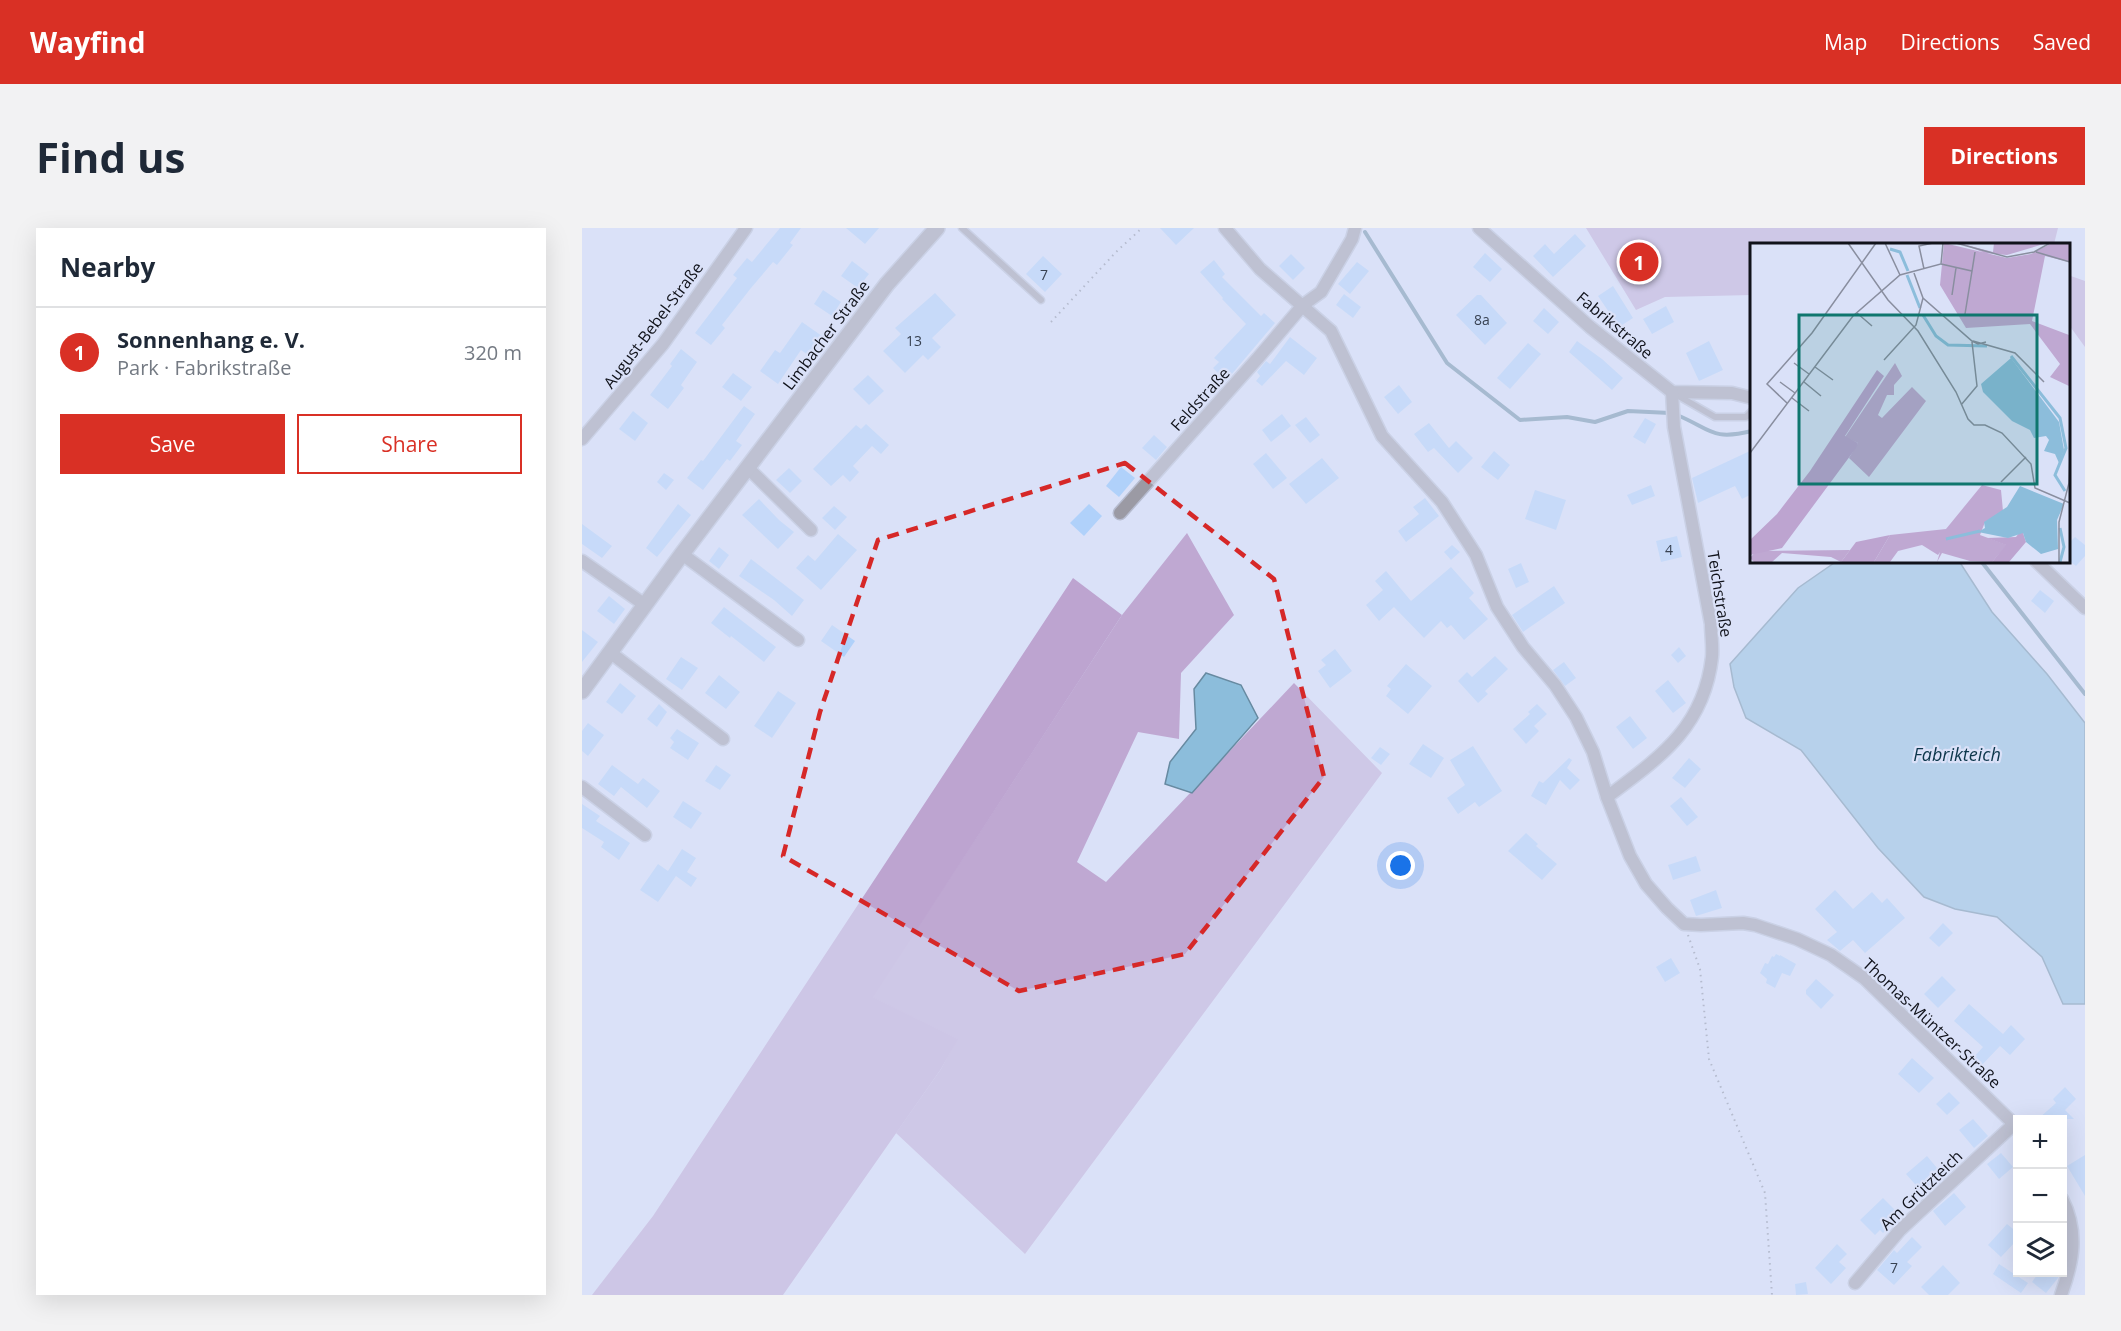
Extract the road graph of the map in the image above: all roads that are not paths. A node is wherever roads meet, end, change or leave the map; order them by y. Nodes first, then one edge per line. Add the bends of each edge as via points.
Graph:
1 (746, 228) edge
2 (937, 228) edge
3 (962, 228) edge
4 (1225, 228) edge
5 (1355, 228) edge
6 (1479, 228) edge
7 (1041, 300) dead end
8 (1303, 305) junction
9 (1672, 392) junction
10 (1750, 398) edge
11 (1750, 413) edge
12 (582, 439) edge
13 (747, 467) junction
14 (1120, 513) dead end
15 (811, 530) dead end
16 (682, 554) junction
17 (582, 561) edge
18 (2037, 562) edge
19 (645, 605) junction
20 (2085, 608) edge
21 (798, 640) dead end
22 (611, 654) junction
23 (582, 691) edge
24 (723, 739) dead end
25 (582, 787) edge
26 (1607, 797) junction
27 (645, 835) dead end
28 (2013, 1123) edge
29 (2013, 1129) edge
30 (2067, 1215) edge
31 (1855, 1283) dead end
32 (2061, 1295) edge

1 - 12 street, August-Bebel-Straße via 663,344
2 - 13 street, Limbacher Straße via 887,284
3 - 7 lane
4 - 8 street via 1260,269
5 - 8 street via 1321,292
6 - 9 street, Fabrikstraße via 1590,327
8 - 14 street, Feldstraße
8 - 26 street via 1331,331 1382,436 1442,502 1476,555 1497,607 1576,717 1593,752
9 - 10 street via 1732,393
9 - 11 lane via 1715,417 1746,417
9 - 26 street, Teichstraße via 1674,427 1711,624 1712,655 1697,709 1681,735 1656,760
13 - 15 street
13 - 16 street, Limbacher Straße
16 - 19 street, Limbacher Straße
16 - 21 street
17 - 19 street
18 - 20 street
19 - 22 street, Limbacher Straße
22 - 23 street, Limbacher Straße
22 - 24 street
25 - 27 street
26 - 28 street, Thomas-Müntzer-Straße via 1630,856 1646,884 1684,924 1755,925 1831,955 1864,978
29 - 31 street, Am Grützteich via 1900,1230
30 - 32 street via 2073,1235 2073,1257

